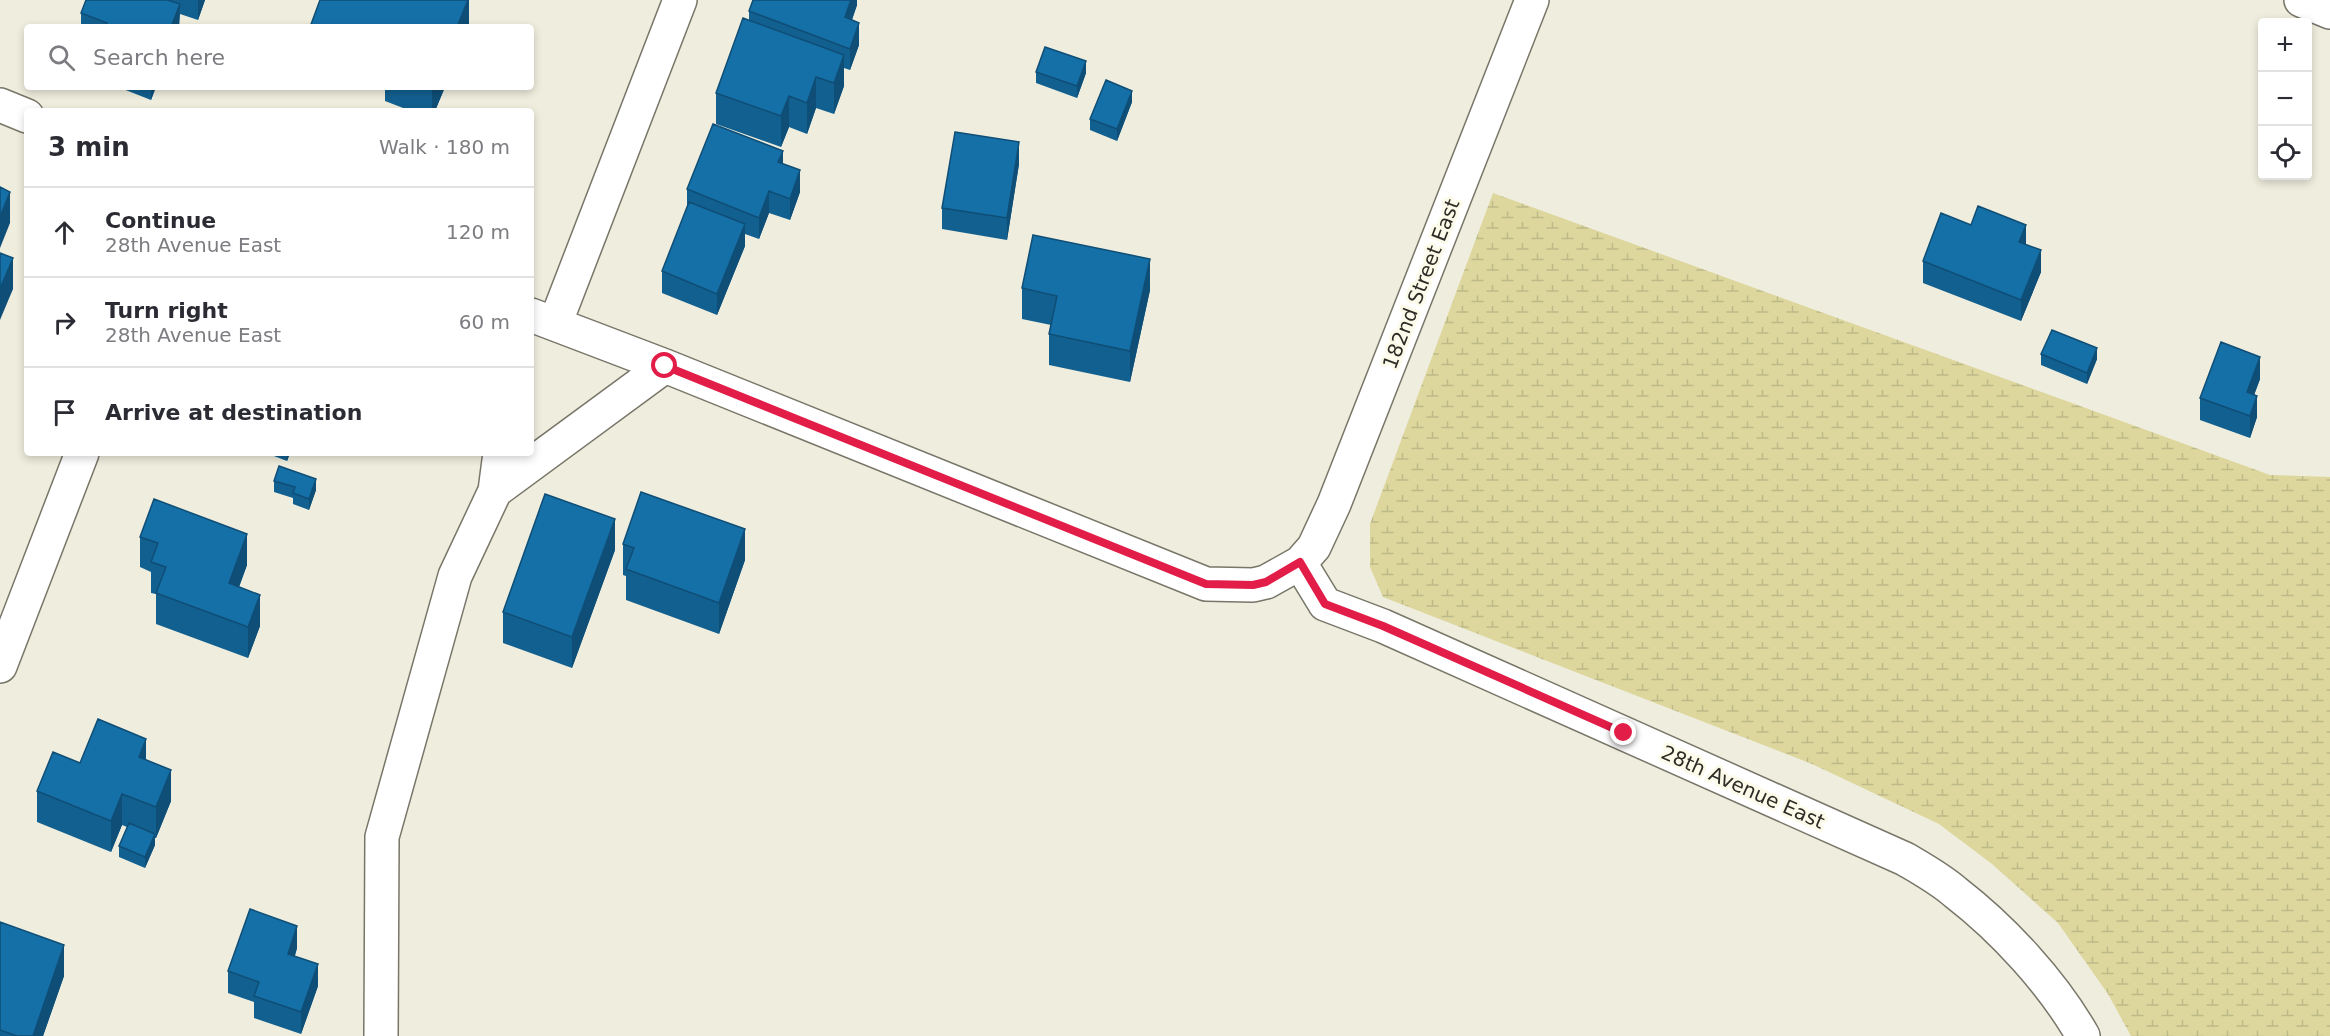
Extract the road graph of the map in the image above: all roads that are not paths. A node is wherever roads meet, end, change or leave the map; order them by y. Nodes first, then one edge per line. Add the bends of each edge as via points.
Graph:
1 (680, 0) edge
2 (1532, 0) edge
3 (2301, 0) edge
4 (2330, 12) edge
5 (0, 105) edge
6 (24, 115) edge
7 (543, 319) edge
8 (665, 366) junction
9 (81, 456) edge
10 (500, 456) edge
11 (495, 491) junction
12 (1300, 562) junction
13 (0, 666) edge
14 (381, 1036) edge
15 (2083, 1036) edge

1 - 7 street
2 - 12 street, 182nd Street East via 1334,504 1314,547
3 - 4 street
5 - 6 street
7 - 8 street
8 - 11 street
8 - 12 street via 1206,584 1266,582
9 - 13 street
10 - 11 street
11 - 14 street via 455,576 382,837
12 - 15 street, 28th Avenue East via 1325,604 1383,626 1905,859 1955,891 1993,926 2036,971

